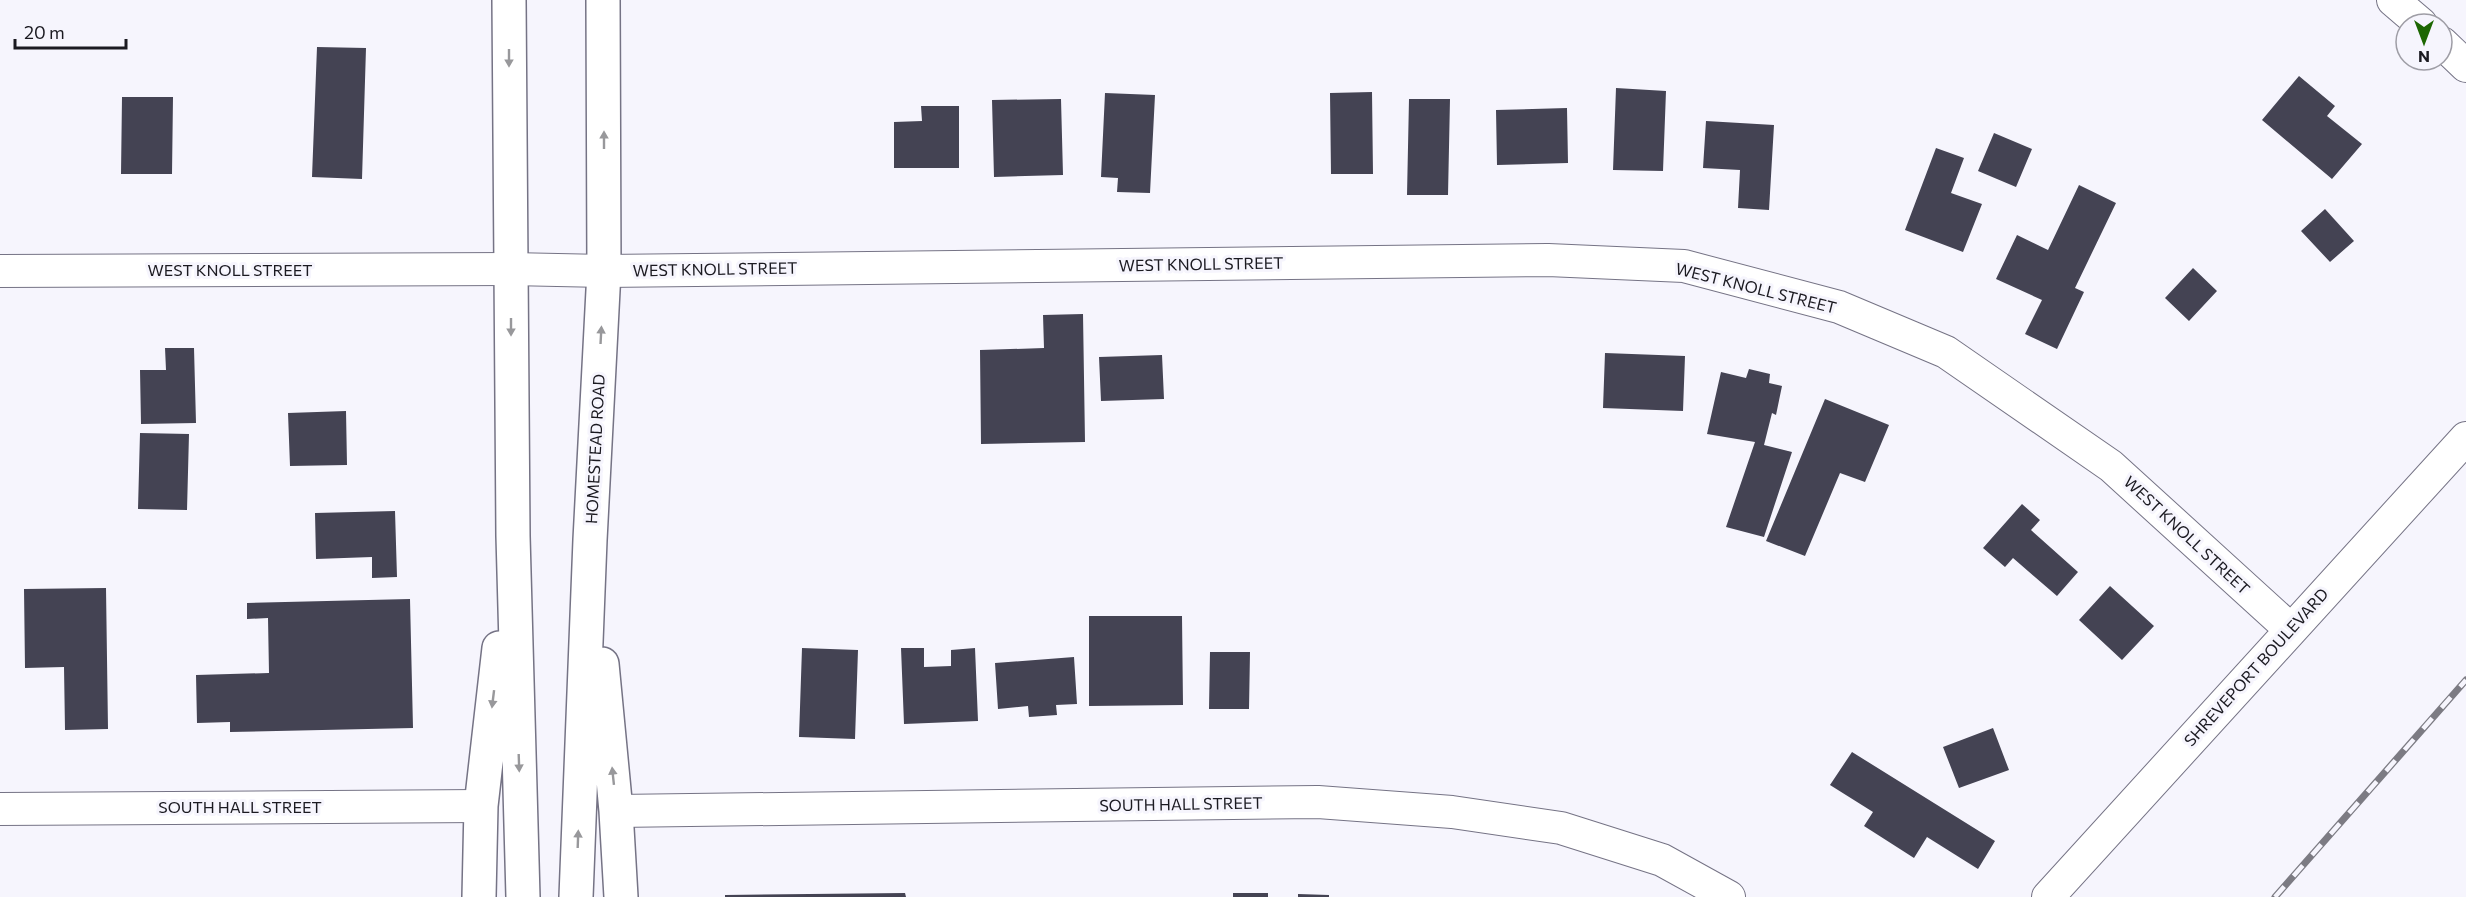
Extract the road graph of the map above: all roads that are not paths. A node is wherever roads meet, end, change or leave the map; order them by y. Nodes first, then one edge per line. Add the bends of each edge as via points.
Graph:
1 (509, 0) edge
2 (603, 0) edge
3 (2392, 0) edge
4 (2406, 12) edge
5 (2454, 54) edge
6 (2466, 66) edge
7 (511, 269) junction
8 (0, 271) edge
9 (604, 271) junction
10 (2466, 438) edge
11 (513, 536) junction
12 (590, 540) junction
13 (2289, 629) junction
14 (481, 806) junction
15 (0, 808) edge
16 (616, 811) junction
17 (479, 897) edge
18 (523, 897) edge
19 (576, 897) edge
20 (621, 897) edge
21 (1729, 897) edge
22 (2048, 897) edge

1 -> 7 main road
9 -> 2 main road, HOMESTEAD ROAD
3 - 4 street
5 - 6 street
7 - 8 street, WEST KNOLL STREET
7 - 9 street, WEST KNOLL STREET
7 -> 11 main road
12 -> 9 main road, HOMESTEAD ROAD
9 - 13 street, WEST KNOLL STREET via 1548,260 1684,266 1839,307 1946,352 2111,466
10 - 13 street, SHREVEPORT BOULEVARD
11 -> 14 main road
11 -> 18 main road
16 -> 12 main road
19 -> 12 main road, HOMESTEAD ROAD
13 - 22 street, SHREVEPORT BOULEVARD
14 - 15 street, SOUTH HALL STREET
14 - 17 main road
16 - 20 main road
16 - 21 street, SOUTH HALL STREET via 1318,802 1440,811 1561,828 1662,860

